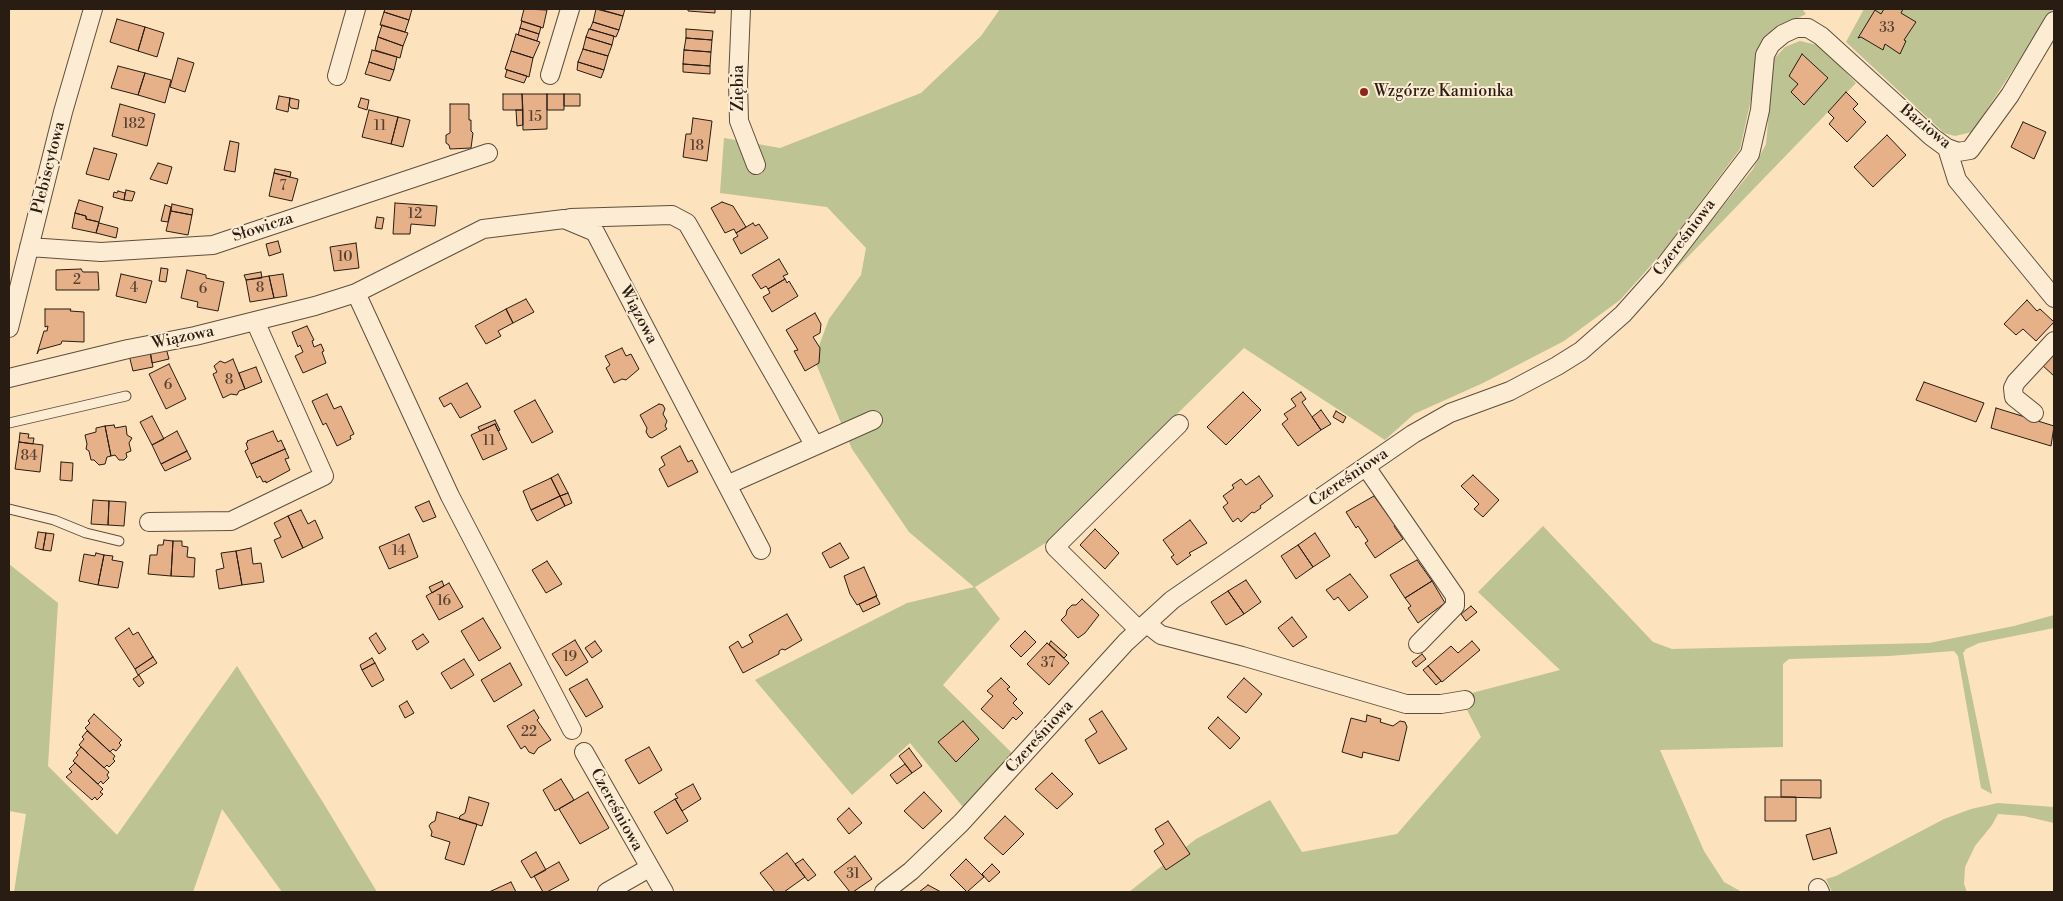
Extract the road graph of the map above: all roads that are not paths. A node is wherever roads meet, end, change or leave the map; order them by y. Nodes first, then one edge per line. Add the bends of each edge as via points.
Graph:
1 (93, 9) edge
2 (356, 9) edge
3 (570, 9) edge
4 (741, 9) edge
5 (2054, 21) edge
6 (1765, 56) joint
7 (550, 75) dead end
8 (337, 76) dead end
9 (1947, 148) junction
10 (488, 153) dead end
11 (756, 165) dead end
12 (564, 219) junction
13 (29, 247) junction
14 (356, 294) junction
15 (2054, 298) edge
16 (255, 321) junction
17 (9, 328) edge
18 (2054, 341) edge
19 (9, 378) edge
20 (126, 396) dead end
21 (2034, 413) dead end
22 (873, 420) dead end
23 (9, 423) edge
24 (1179, 424) dead end
25 (815, 446) junction
26 (1366, 467) junction
27 (727, 485) junction
28 (9, 509) edge
29 (149, 522) dead end
30 (119, 541) dead end
31 (761, 550) dead end
32 (1143, 627) junction
33 (1418, 644) dead end
34 (1465, 700) dead end
35 (572, 730) dead end
36 (584, 752) dead end
37 (649, 868) junction
38 (607, 892) edge
39 (664, 892) edge
40 (884, 892) edge

1 - 13 street, Plebiscytowa
2 - 8 street
3 - 7 street
4 - 11 street, Ziębia via 739,121
5 - 9 street, Baziowa via 2010,95 1970,150 1958,152
6 - 9 street, Baziowa via 1771,44 1783,34 1796,28 1808,28
6 - 26 street, Czereśniowa via 1760,110 1750,154 1641,296 1602,334 1565,361 1510,391 1450,413
9 - 15 street via 1957,180
10 - 13 street, Słowicza via 213,245 101,252
12 - 14 street, Wiązowa via 483,229
12 - 25 street via 672,215 686,223
12 - 27 street, Wiązowa via 595,232
13 - 17 street, Plebiscytowa
14 - 16 street, Wiązowa
14 - 35 street via 450,496
16 - 19 street, Wiązowa
16 - 29 street via 324,476 231,521
18 - 21 street via 2013,388 2014,397
20 - 23 lane
22 - 25 street
24 - 32 street via 1054,547
25 - 27 street
26 - 32 street, Czereśniowa via 1209,573 1172,600
26 - 33 street via 1455,596 1455,606
27 - 31 street, Wiązowa
28 - 30 lane
32 - 34 street via 1161,635 1406,704
32 - 40 street, Czereśniowa via 961,823
36 - 37 street, Czereśniowa
37 - 38 street, Czereśniowa
37 - 39 street, Czereśniowa

